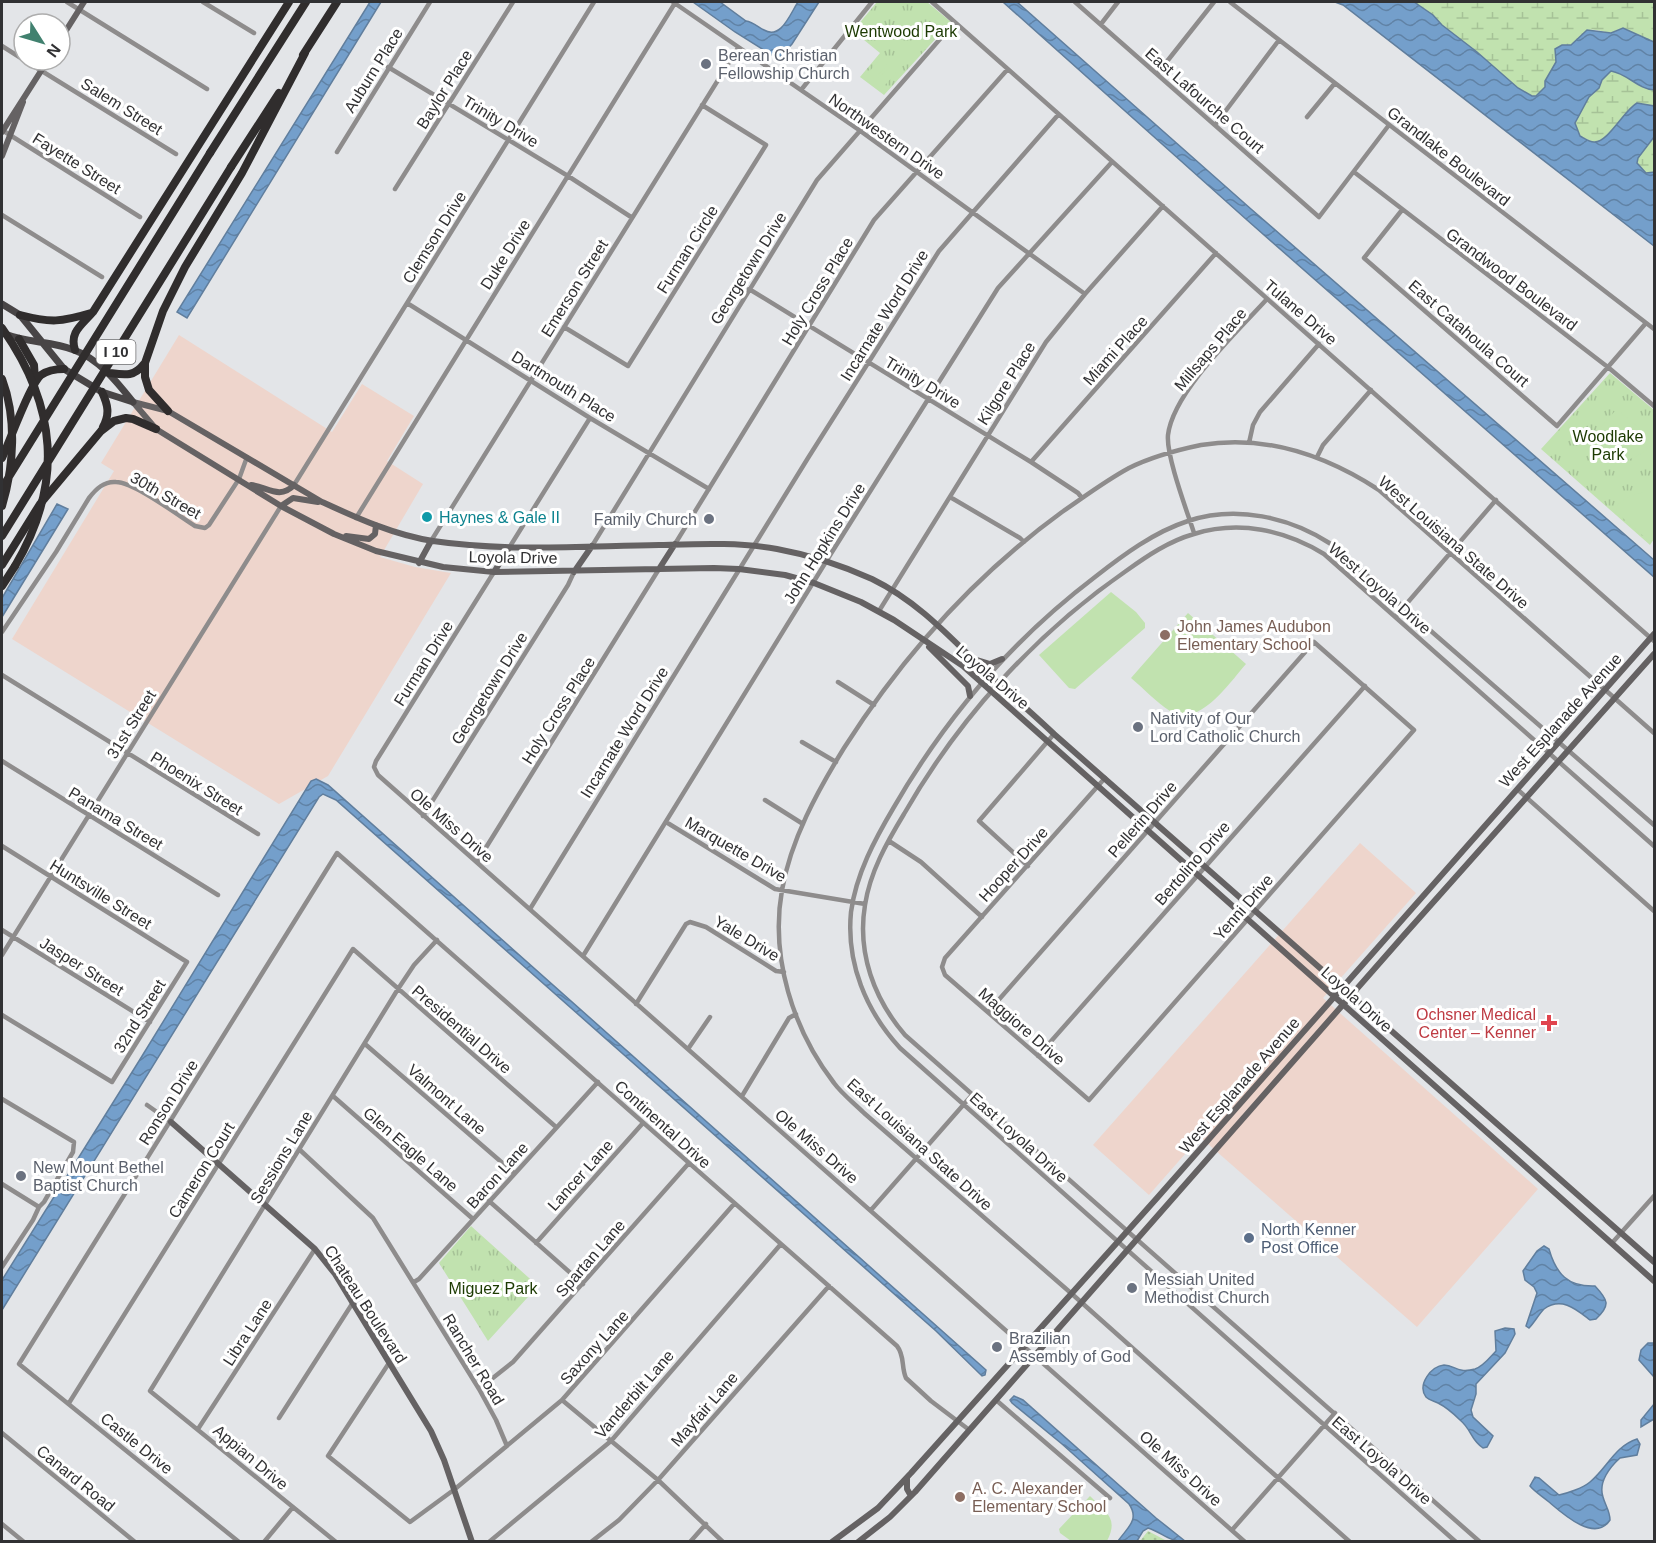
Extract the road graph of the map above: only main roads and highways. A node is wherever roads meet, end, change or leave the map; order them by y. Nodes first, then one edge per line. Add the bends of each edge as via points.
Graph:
1 (84, 2) edge
2 (289, 2) edge
3 (306, 2) edge
4 (337, 2) edge
5 (72, 20) edge
6 (305, 52) junction
7 (40, 72) edge
8 (24, 98) junction
9 (2, 131) edge
10 (2, 156) edge
11 (2, 304) edge
12 (93, 312) junction
13 (21, 315) junction
14 (2, 330) edge
15 (19, 339) junction
16 (45, 343) junction
17 (75, 350) junction
18 (146, 363) junction
19 (64, 369) junction
20 (109, 373) junction
21 (2, 379) edge
22 (35, 381) junction
23 (102, 392) junction
24 (133, 402) junction
25 (168, 411) junction
26 (156, 429) junction
27 (101, 431) junction
28 (2, 458) edge
29 (247, 485) junction
30 (294, 485) junction
31 (2, 488) edge
32 (322, 502) junction
33 (2, 506) edge
34 (281, 506) junction
35 (376, 525) junction
36 (334, 534) junction
37 (2, 536) edge
38 (431, 541) junction
39 (675, 544) junction
40 (592, 546) junction
41 (509, 548) junction
42 (419, 563) junction
43 (2, 565) edge
44 (659, 569) junction
45 (495, 572) junction
46 (574, 572) junction
47 (2, 586) edge
48 (1653, 638) edge
49 (923, 640) junction
50 (1654, 654) edge
51 (969, 656) junction
52 (1002, 659) road end
53 (970, 696) road end
54 (1324, 972) junction
55 (1316, 980) junction
56 (1342, 988) junction
57 (1351, 996) junction
58 (1335, 997) junction
59 (1343, 1005) junction
60 (1278, 1061) junction
61 (1287, 1068) junction
62 (1239, 1105) junction
63 (1248, 1114) junction
64 (171, 1122) road end
65 (1199, 1150) junction
66 (1209, 1158) junction
67 (1543, 1163) junction
68 (1533, 1174) junction
69 (1158, 1198) junction
70 (1167, 1206) junction
71 (1654, 1262) edge
72 (1654, 1281) edge
73 (935, 1446) junction
74 (951, 1450) junction
75 (907, 1477) junction
76 (911, 1496) junction
77 (472, 1542) edge
78 (832, 1542) edge
79 (858, 1542) edge

1 - 5 main road
2 - 12 highway
3 - 31 highway, I 10, bridge
4 - 6 highway, I 10
6 - 18 highway via 242,173 162,311
6 - 37 highway, I 10, bridge
7 - 8 main road
8 - 9 main road
8 - 10 main road
11 - 13 main road, Loyola Drive
12 - 13 highway via 57,322
12 - 17 highway via 73,334
13 - 16 main road, Loyola Drive
14 - 15 main road, Loyola Drive
14 - 47 highway, bridge via 33,380 48,445 46,483 33,533
15 - 16 main road, Loyola Drive
15 - 22 highway via 34,365
16 - 17 main road, Loyola Drive
16 - 19 main road, Loyola Drive
17 - 20 main road, Loyola Drive
18 - 20 highway via 130,375
18 - 25 highway via 146,385
19 - 22 highway via 54,369
19 - 23 main road, Loyola Drive
20 - 24 main road, Loyola Drive
21 - 33 highway, bridge via 12,435 11,467
22 - 28 highway
23 - 24 main road, Loyola Drive
23 - 27 highway via 108,406
24 - 25 main road, Loyola Drive
24 - 26 main road, Loyola Drive
25 - 30 main road, Loyola Drive
26 - 27 highway via 126,418
26 - 29 main road, Loyola Drive
27 - 43 highway via 40,504
29 - 30 main road via 277,493
29 - 34 main road, Loyola Drive
30 - 32 main road, Loyola Drive
32 - 34 main road via 293,498
32 - 35 main road, Loyola Drive
34 - 36 main road, Loyola Drive
35 - 36 main road via 375,534 369,539
35 - 38 main road, Loyola Drive
36 - 42 main road, Loyola Drive
38 - 41 main road, Loyola Drive
38 - 42 main road
39 - 40 main road, Loyola Drive
39 - 44 main road
39 - 51 main road, Loyola Drive via 776,548 827,561 891,589 938,623
40 - 41 main road, Loyola Drive
40 - 46 main road
41 - 45 main road
42 - 45 main road, Loyola Drive
44 - 46 main road, Loyola Drive
44 - 49 main road, Loyola Drive via 740,569 785,575 841,592
45 - 46 main road, Loyola Drive
48 - 56 main road, West Esplanade Avenue
49 - 53 main road via 968,686
49 - 55 main road, Loyola Drive via 981,682
50 - 57 main road, West Esplanade Avenue
51 - 52 main road via 986,663
51 - 54 main road, Loyola Drive
54 - 55 main road
54 - 56 main road, Loyola Drive
55 - 58 main road, Loyola Drive
56 - 57 main road, Loyola Drive
56 - 58 main road, West Esplanade Avenue
57 - 59 main road, West Esplanade Avenue
57 - 67 main road, Loyola Drive
58 - 59 main road, Loyola Drive
58 - 60 main road, West Esplanade Avenue
59 - 61 main road, West Esplanade Avenue
59 - 68 main road, Loyola Drive
60 - 61 main road
60 - 62 main road, West Esplanade Avenue
61 - 63 main road, West Esplanade Avenue
62 - 63 main road
62 - 65 main road, West Esplanade Avenue
63 - 66 main road, West Esplanade Avenue
64 - 77 main road, Chateau Boulevard via 315,1248 335,1274 431,1431
65 - 66 main road
65 - 69 main road, West Esplanade Avenue
66 - 70 main road, West Esplanade Avenue
67 - 68 main road
67 - 71 main road, Loyola Drive
68 - 72 main road, Loyola Drive
69 - 70 main road
69 - 73 main road, West Esplanade Avenue
70 - 74 main road, West Esplanade Avenue
73 - 74 main road
73 - 75 main road, West Esplanade Avenue
74 - 76 main road, West Esplanade Avenue
75 - 76 main road
75 - 78 main road, West Esplanade Avenue via 878,1508
76 - 79 main road, West Esplanade Avenue

